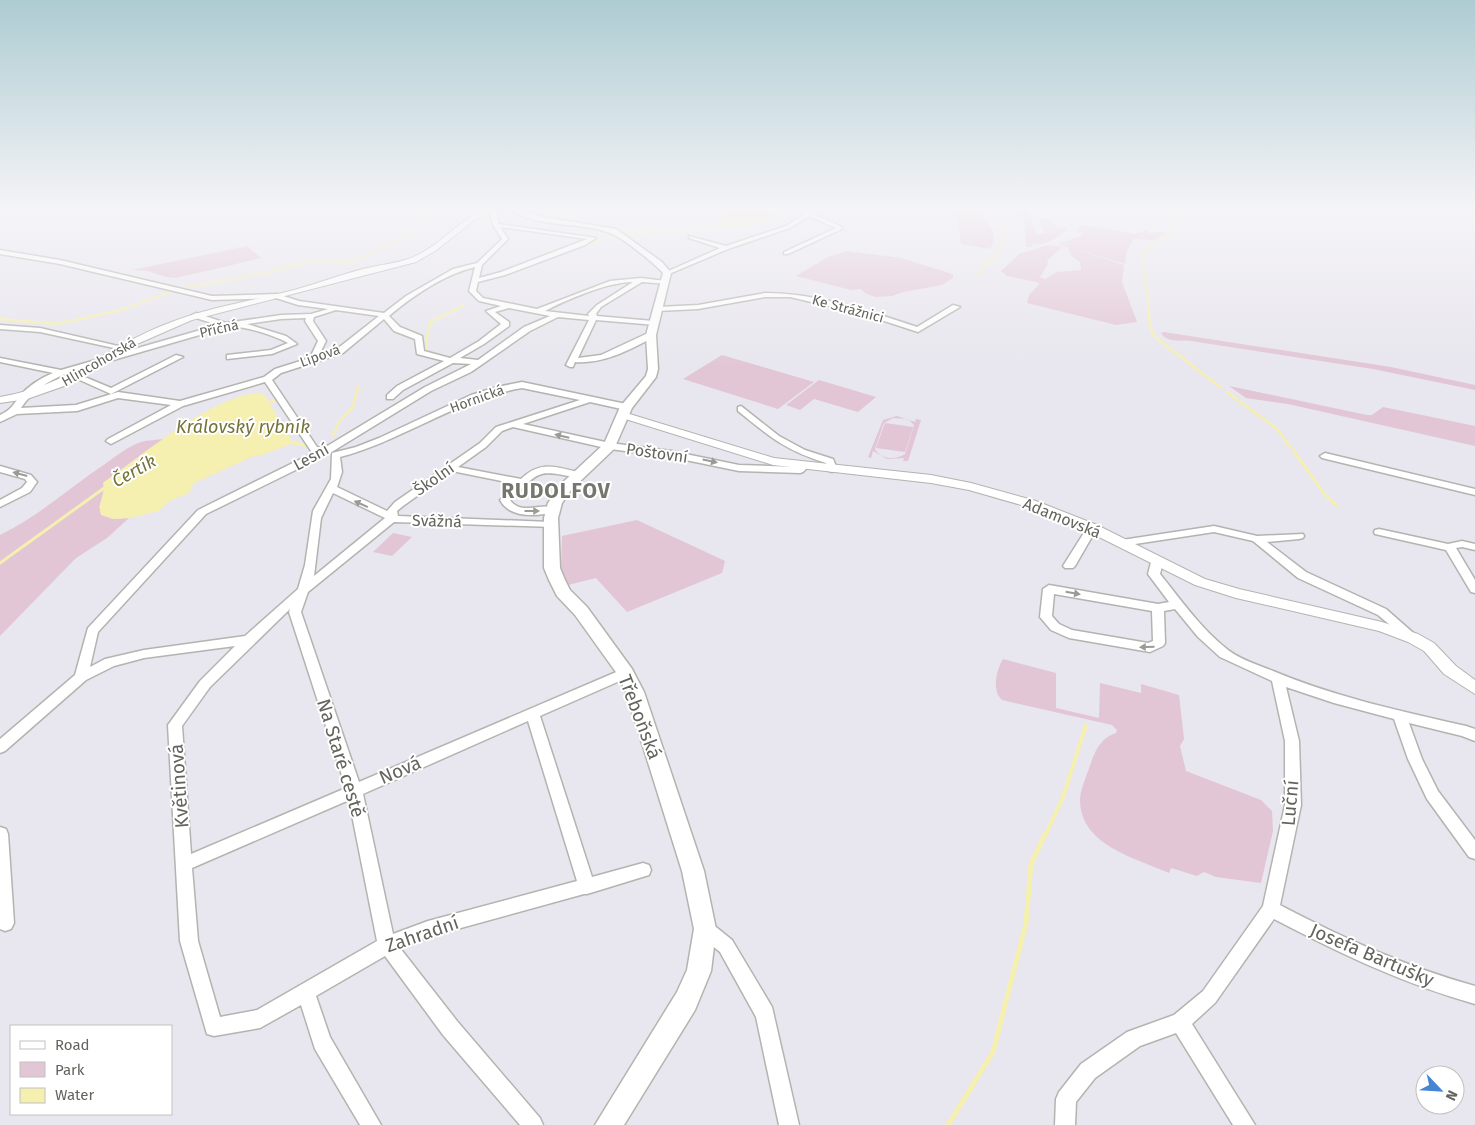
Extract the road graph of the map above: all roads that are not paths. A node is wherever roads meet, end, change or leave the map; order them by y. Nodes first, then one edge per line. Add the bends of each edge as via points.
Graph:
1 (51, 260) edge
2 (408, 260) edge
3 (482, 260) edge
4 (533, 260) edge
5 (654, 260) edge
6 (701, 260) edge
7 (478, 264) junction
8 (666, 278) junction
9 (641, 280) junction
10 (474, 281) junction
11 (278, 296) junction
12 (553, 303) junction
13 (510, 306) junction
14 (956, 307) dead end
15 (520, 308) junction
16 (334, 309) junction
17 (658, 309) junction
18 (539, 311) junction
19 (384, 314) junction
20 (557, 314) junction
21 (196, 315) junction
22 (311, 316) junction
23 (594, 317) junction
24 (653, 323) junction
25 (240, 324) junction
26 (226, 325) junction
27 (0, 327) edge
28 (651, 335) junction
29 (123, 348) junction
30 (179, 357) dead end
31 (230, 357) dead end
32 (0, 360) edge
33 (105, 360) junction
34 (313, 360) junction
35 (450, 360) junction
36 (478, 362) junction
37 (62, 372) junction
38 (77, 377) junction
39 (267, 379) junction
40 (115, 393) junction
41 (24, 397) junction
42 (390, 397) dead end
43 (589, 399) junction
44 (0, 400) edge
45 (180, 404) junction
46 (741, 409) dead end
47 (15, 410) junction
48 (625, 411) junction
49 (0, 419) edge
50 (510, 424) junction
51 (111, 441) dead end
52 (610, 446) junction
53 (330, 453) junction
54 (1325, 456) dead end
55 (450, 468) junction
56 (802, 468) junction
57 (0, 469) edge
58 (832, 469) junction
59 (578, 475) junction
60 (521, 482) junction
61 (332, 488) junction
62 (1475, 492) edge
63 (0, 504) edge
64 (393, 517) junction
65 (551, 518) junction
66 (1092, 528) junction
67 (1379, 532) dead end
68 (1300, 536) dead end
69 (1257, 539) junction
70 (1122, 543) junction
71 (1475, 547) edge
72 (1450, 548) junction
73 (1157, 562) junction
74 (1069, 566) dead end
75 (1475, 589) edge
76 (300, 592) junction
77 (1178, 604) junction
78 (1158, 608) junction
79 (1413, 638) junction
80 (249, 640) junction
81 (626, 673) junction
82 (81, 677) junction
83 (1278, 679) junction
84 (1475, 688) edge
85 (533, 714) junction
86 (1399, 716) junction
87 (1470, 734) edge
88 (0, 747) edge
89 (354, 789) junction
90 (0, 834) edge
91 (1475, 852) edge
92 (185, 864) junction
93 (643, 870) dead end
94 (587, 887) junction
95 (1271, 909) junction
96 (5, 923) dead end
97 (705, 929) junction
98 (387, 945) junction
99 (306, 992) junction
100 (1475, 995) edge
101 (1180, 1022) junction
102 (214, 1027) joint
103 (371, 1125) edge
104 (533, 1125) edge
105 (609, 1125) edge
106 (788, 1125) edge
107 (1065, 1125) edge
108 (1245, 1125) edge

1 - 11 street via 212,298
2 - 11 street, Hlincohorská
3 - 7 street, Lipová
4 - 10 street
5 - 8 main road
6 - 8 street
7 - 10 street
7 - 19 street, Lipová via 443,276
8 - 9 street
8 - 17 main road
9 - 12 street via 609,282
9 - 23 street via 599,306 592,314
10 - 13 street via 472,291 476,298
11 - 16 street
11 - 21 street, Hlincohorská
12 - 15 street
12 - 18 street
13 - 15 street
13 - 35 street via 490,311 506,324
14 - 17 street, Ke Strážnici via 918,330 868,313 790,295
15 - 18 street
16 - 19 street
16 - 22 street, Příčná
17 - 24 main road
18 - 20 street
19 - 34 street, Lipová via 346,347
19 - 35 street via 397,329 419,338 420,352
20 - 23 street
20 - 36 street, Lesní via 527,329
21 - 26 street
21 - 29 street, Hlincohorská
22 - 25 street, Příčná
22 - 34 street via 309,321 322,341
23 - 24 street
23 - 28 street via 572,363 614,354
24 - 28 main road
25 - 26 street, Příčná
25 - 31 street via 293,344 272,352
26 - 33 street, Příčná
27 - 29 street via 40,330
28 - 48 main road via 651,377
29 - 33 street, Hlincohorská
30 - 40 street
32 - 37 street
33 - 37 street, Příčná
33 - 38 street, Hlincohorská
34 - 39 street, Lipová
35 - 36 street
35 - 42 street
36 - 53 street, Lesní via 428,389
37 - 41 street via 44,380
38 - 40 street
38 - 41 street, Hlincohorská
39 - 45 street, Lipová
39 - 53 street via 314,449
40 - 45 street
40 - 47 street via 77,408
41 - 44 street, Hlincohorská
41 - 47 street
43 - 48 street, Hornická
43 - 50 street, Školní via 542,413 522,423
43 - 53 street, Hornická via 522,385 504,387 472,398 365,448
45 - 51 street, Lipová
46 - 58 street via 776,438 802,452 830,461
47 - 49 street
48 - 52 main road
48 - 56 street, Adamovská via 755,456
52 -> 50 street, Poštovní
50 - 55 street, Školní
52 -> 56 street, Poštovní via 739,468
52 - 59 main road
53 - 61 street, Na Staré cestě via 338,466
53 - 82 street, Lesní via 202,512 92,632
54 - 62 street via 1361,460
55 - 60 street
55 - 64 street, Školní via 392,510
56 - 58 street, Adamovská
63 -> 57 street via 26,490 32,482 28,476
58 - 66 street, Adamovská via 923,478 971,487 1032,504
59 - 60 street via 541,469
59 - 65 main road via 561,492
60 -> 65 street via 506,496 505,503 518,510
64 -> 61 street, Svážná
61 - 76 street, Na Staré cestě via 318,512 309,574
64 - 65 street, Svážná via 399,520
64 - 76 street, Školní
65 - 81 main road, Třeboňská via 552,568 563,592
66 - 70 street, Adamovská
66 - 74 street
67 - 72 street
68 - 69 street
69 - 70 street via 1214,529
69 - 79 street via 1302,575 1382,612
70 - 73 street, Adamovská
71 - 72 street via 1462,544
72 - 75 street
73 - 77 street via 1154,574
73 - 79 street, Adamovská via 1231,592 1382,627
76 - 80 street, Květinová
76 - 89 street, Na Staré cestě via 295,612
77 - 78 street
77 - 83 street via 1222,652
78 -> 78 street via 1159,643 1150,648 1069,634 1054,627 1046,617 1048,589
79 - 84 street, Adamovská
80 - 82 street via 144,654 110,662
80 - 92 street, Květinová via 205,684 175,725
81 - 85 street, Nová
81 - 97 main road, Třeboňská via 635,692 692,871
82 - 88 street
83 - 86 street
83 - 95 street, Luční via 1292,741 1293,805
85 - 89 street, Nová
85 - 94 street
86 - 87 street
86 - 91 street via 1432,795
89 - 92 street, Nová
89 - 98 street, Na Staré cestě
90 - 96 street
92 - 102 street, Květinová via 189,941
93 - 94 street, Zahradní
94 - 98 street, Zahradní via 428,929
95 - 100 street, Josefa Bartušky via 1352,952 1452,990
95 - 101 street, Luční via 1209,997
97 - 105 main road, Třeboňská via 699,971 686,1001
97 - 106 street via 726,946 765,1014
98 - 99 street, Zahradní
98 - 104 street, Na Staré cestě via 450,1028
99 - 102 street, Zahradní via 260,1019
99 - 103 street via 322,1042
101 - 107 street via 1134,1039 1088,1071 1066,1099
101 - 108 street

